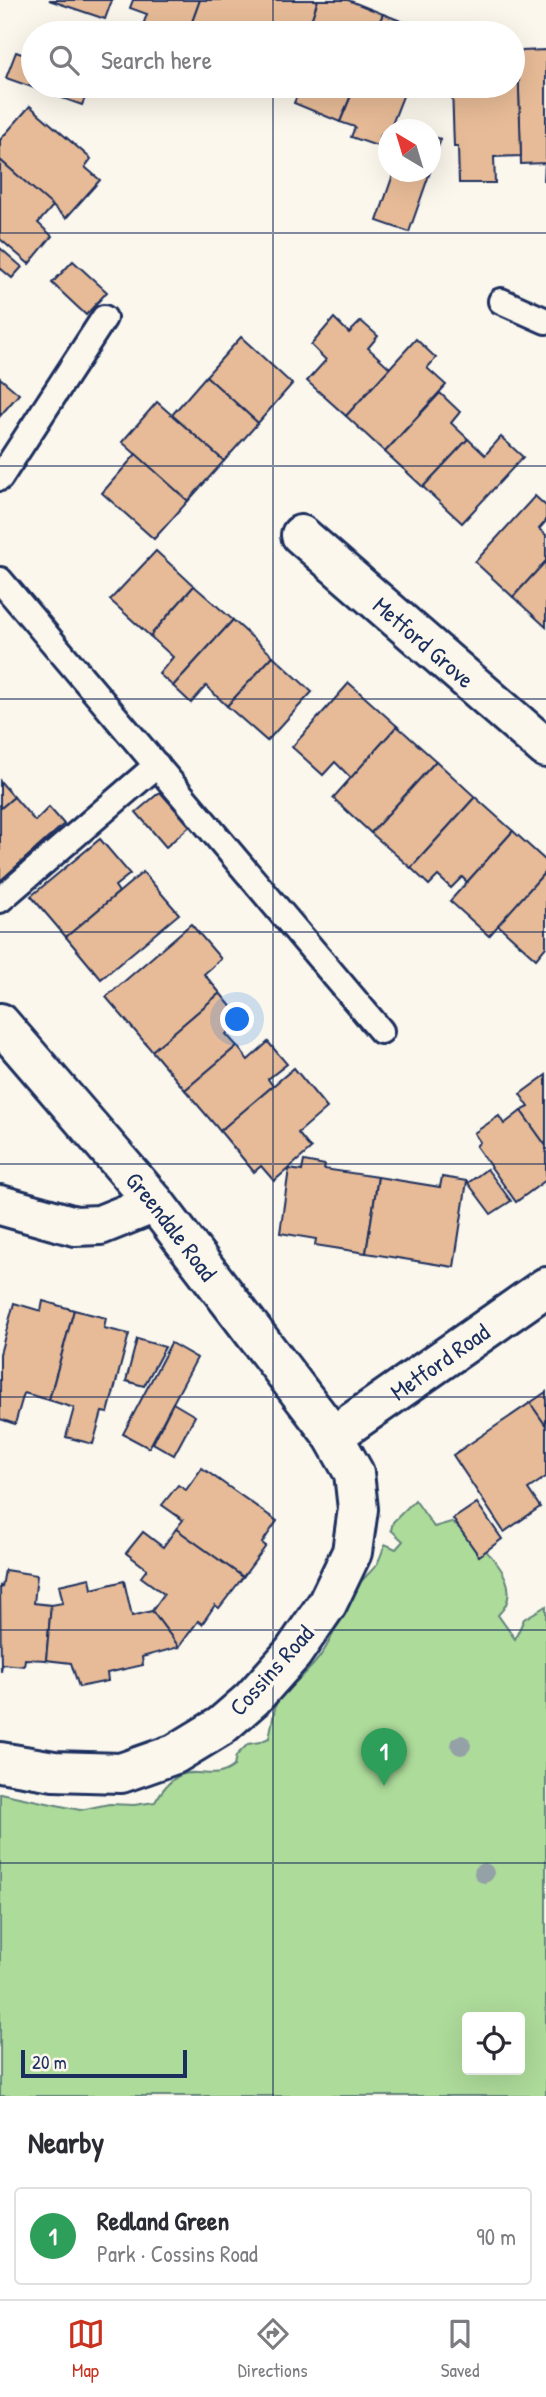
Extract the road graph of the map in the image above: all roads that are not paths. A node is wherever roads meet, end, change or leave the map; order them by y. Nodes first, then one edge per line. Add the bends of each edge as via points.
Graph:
1 (501, 301) dead end
2 (104, 318) dead end
3 (546, 321) edge
4 (0, 478) edge
5 (301, 535) dead end
6 (0, 580) edge
7 (546, 748) edge
8 (157, 765) junction
9 (0, 900) edge
10 (0, 1023) edge
11 (381, 1031) dead end
12 (155, 1203) junction
13 (0, 1205) edge
14 (546, 1287) edge
15 (333, 1436) junction
16 (0, 1762) edge

1 - 3 lane
2 - 4 lane
5 - 7 street, Metford Grove
6 - 8 lane
8 - 9 lane
8 - 11 lane
10 - 12 street, Greendale Road
12 - 13 street via 100,1225 75,1226
12 - 15 street, Greendale Road
14 - 15 street, Metford Road
15 - 16 street, Cossins Road via 354,1473 358,1509 352,1552 327,1604 293,1653 251,1699 221,1726 175,1754 121,1773 54,1771

